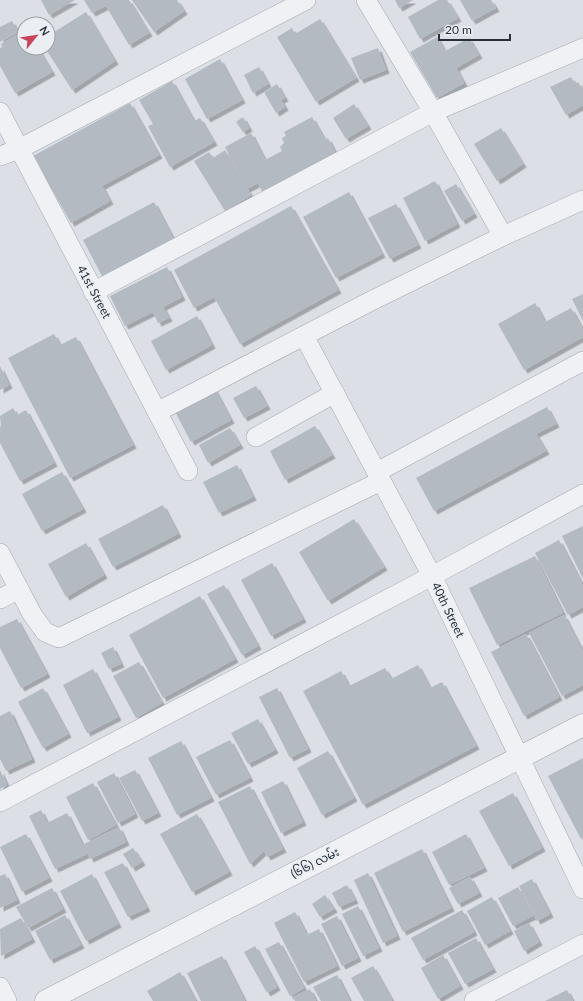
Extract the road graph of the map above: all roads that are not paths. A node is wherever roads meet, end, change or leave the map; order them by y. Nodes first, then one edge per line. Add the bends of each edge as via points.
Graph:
1 (306, 0) edge
2 (366, 0) edge
3 (583, 48) edge
4 (0, 112) edge
5 (433, 112) junction
6 (19, 149) junction
7 (0, 156) edge
8 (583, 200) edge
9 (503, 236) junction
10 (94, 292) junction
11 (304, 336) junction
12 (583, 361) edge
13 (335, 393) junction
14 (157, 412) junction
15 (256, 436) dead end
16 (188, 471) dead end
17 (379, 476) junction
18 (583, 494) edge
19 (0, 554) edge
20 (432, 576) junction
21 (19, 589) junction
22 (0, 598) edge
23 (583, 724) edge
24 (519, 758) junction
25 (0, 802) edge
26 (583, 889) edge
27 (583, 944) edge
28 (0, 987) edge
29 (7, 1001) edge
30 (46, 1001) edge
31 (474, 1001) edge

1 - 6 street
2 - 5 street
3 - 5 street
4 - 6 street, 41st Street
5 - 9 street
5 - 10 street
6 - 7 street
6 - 10 street, 41st Street
8 - 9 street
9 - 11 street
10 - 14 street, 41st Street
11 - 13 street, 40th Street
11 - 14 street
12 - 17 street
13 - 15 street
13 - 17 street, 40th Street
14 - 16 street, 41st Street
17 - 20 street, 40th Street
17 - 21 street via 59,638 45,632
18 - 20 street
19 - 21 street
20 - 24 street, 40th Street
20 - 25 street
21 - 22 street
23 - 24 street, (၆၆) လမ်း
24 - 26 street, 40th Street
24 - 30 street, (၆၆) လမ်း
27 - 31 street
28 - 29 street

